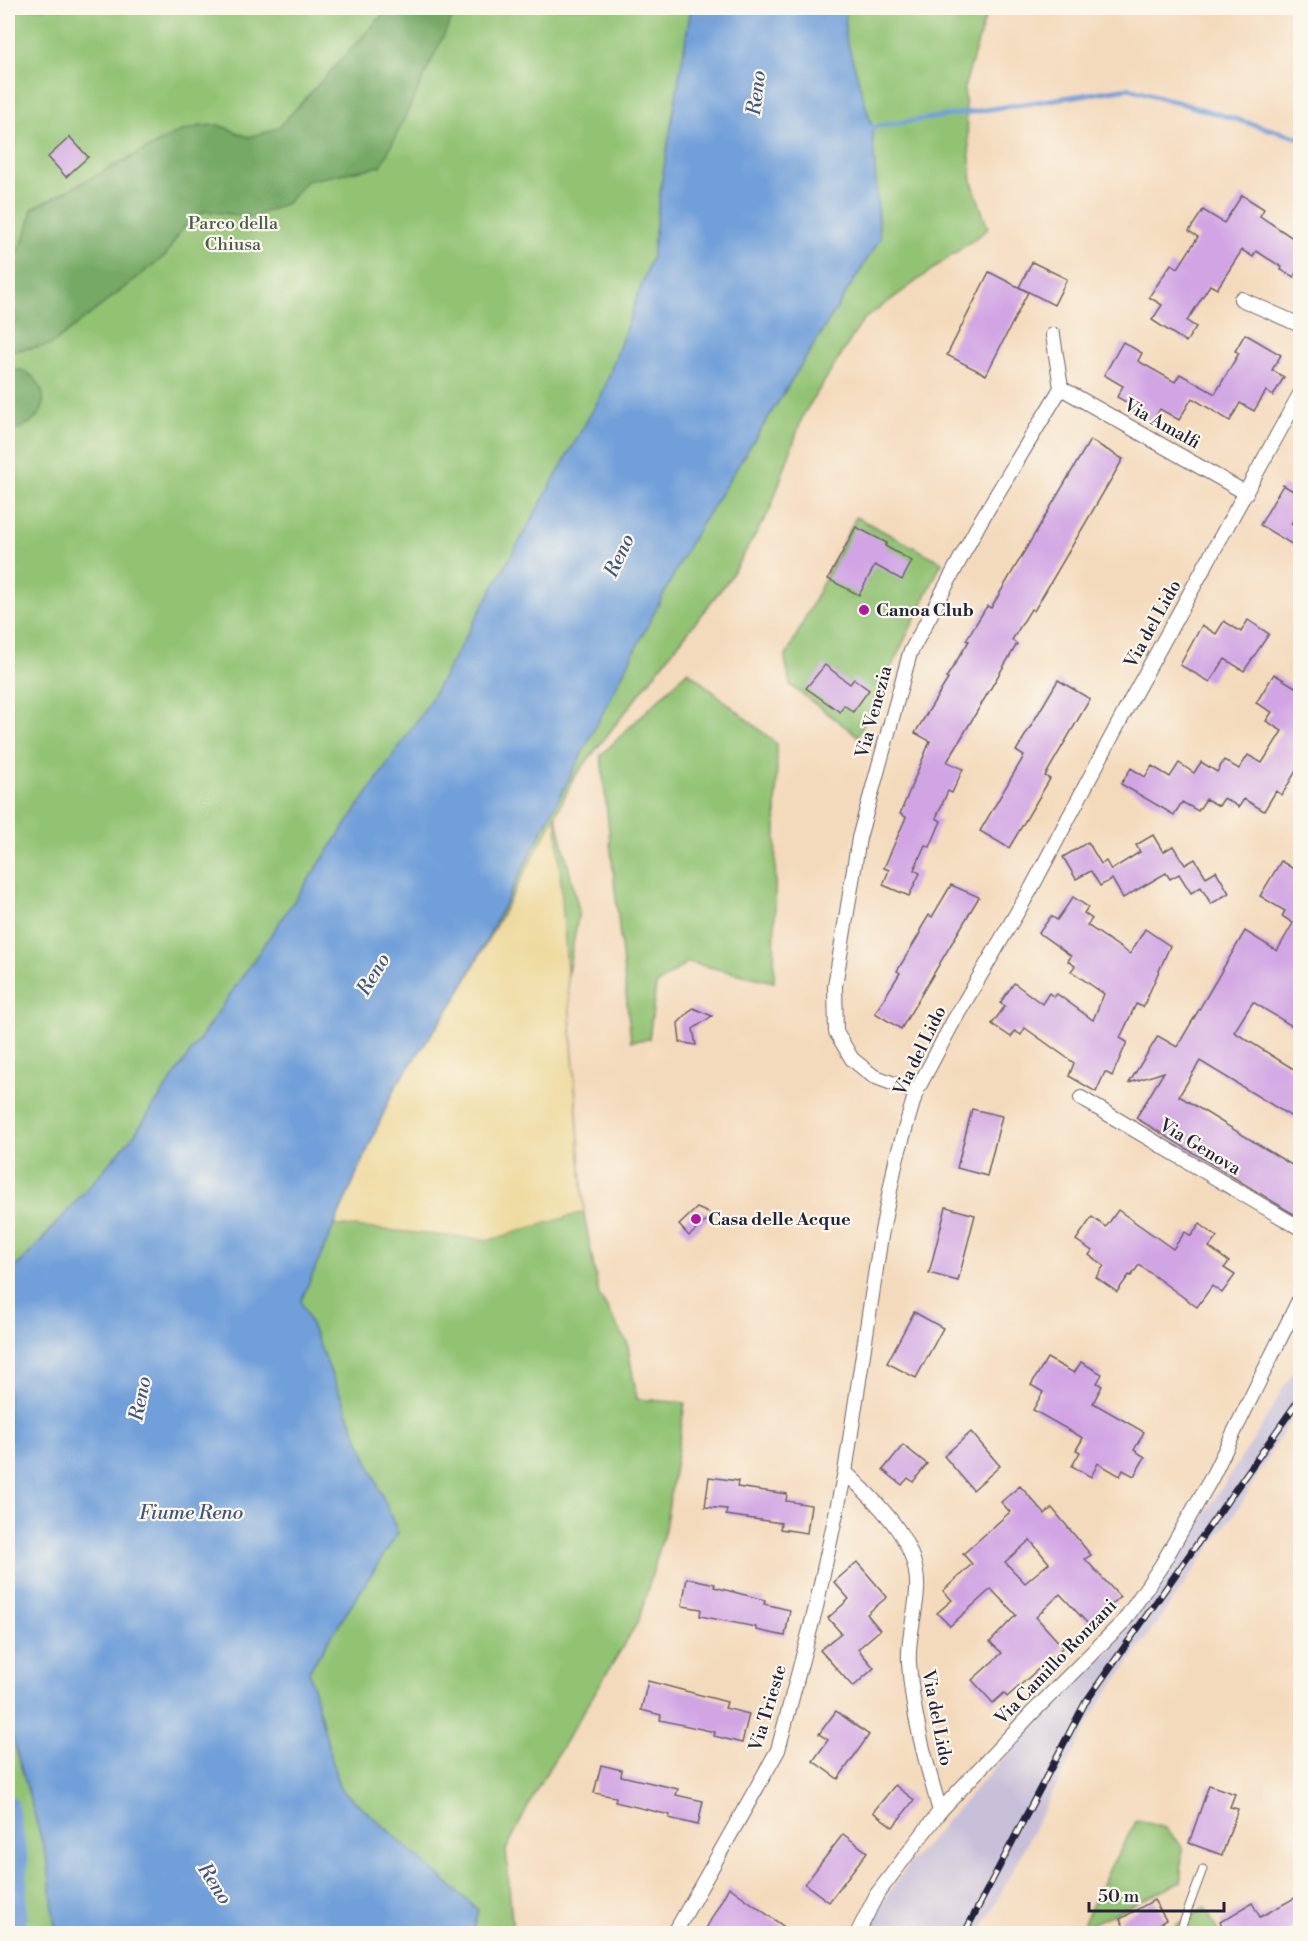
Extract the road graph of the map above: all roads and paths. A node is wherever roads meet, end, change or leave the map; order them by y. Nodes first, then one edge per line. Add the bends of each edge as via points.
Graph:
1 (1241, 299) dead end
2 (1300, 325) edge
3 (1053, 335) dead end
4 (1060, 387) junction
5 (1300, 394) edge
6 (1246, 493) junction
7 (916, 1092) junction
8 (1081, 1098) dead end
9 (1300, 1228) edge
10 (1300, 1298) edge
11 (844, 1472) junction
12 (940, 1812) junction
13 (1203, 1869) dead end
14 (674, 1934) edge
15 (857, 1934) edge
16 (1179, 1934) edge

1 - 2 street
3 - 4 street
4 - 6 street, Via Amalfi
4 - 7 street, Via Venezia via 980,522 910,652 858,838 836,986 836,1032 852,1059 873,1076
5 - 6 street, Via del Lido
6 - 7 street, Via del Lido
7 - 11 street, Via del Lido via 880,1236
8 - 9 street, Via Genova
10 - 12 street, Via Camillo Ronzani via 1211,1479 1124,1621
11 - 12 street, Via del Lido via 876,1502 898,1531 917,1573 908,1661 915,1716
11 - 14 street, Via Trieste via 816,1606 778,1750
12 - 15 street, Via Camillo Ronzani via 877,1894
13 - 16 lane

